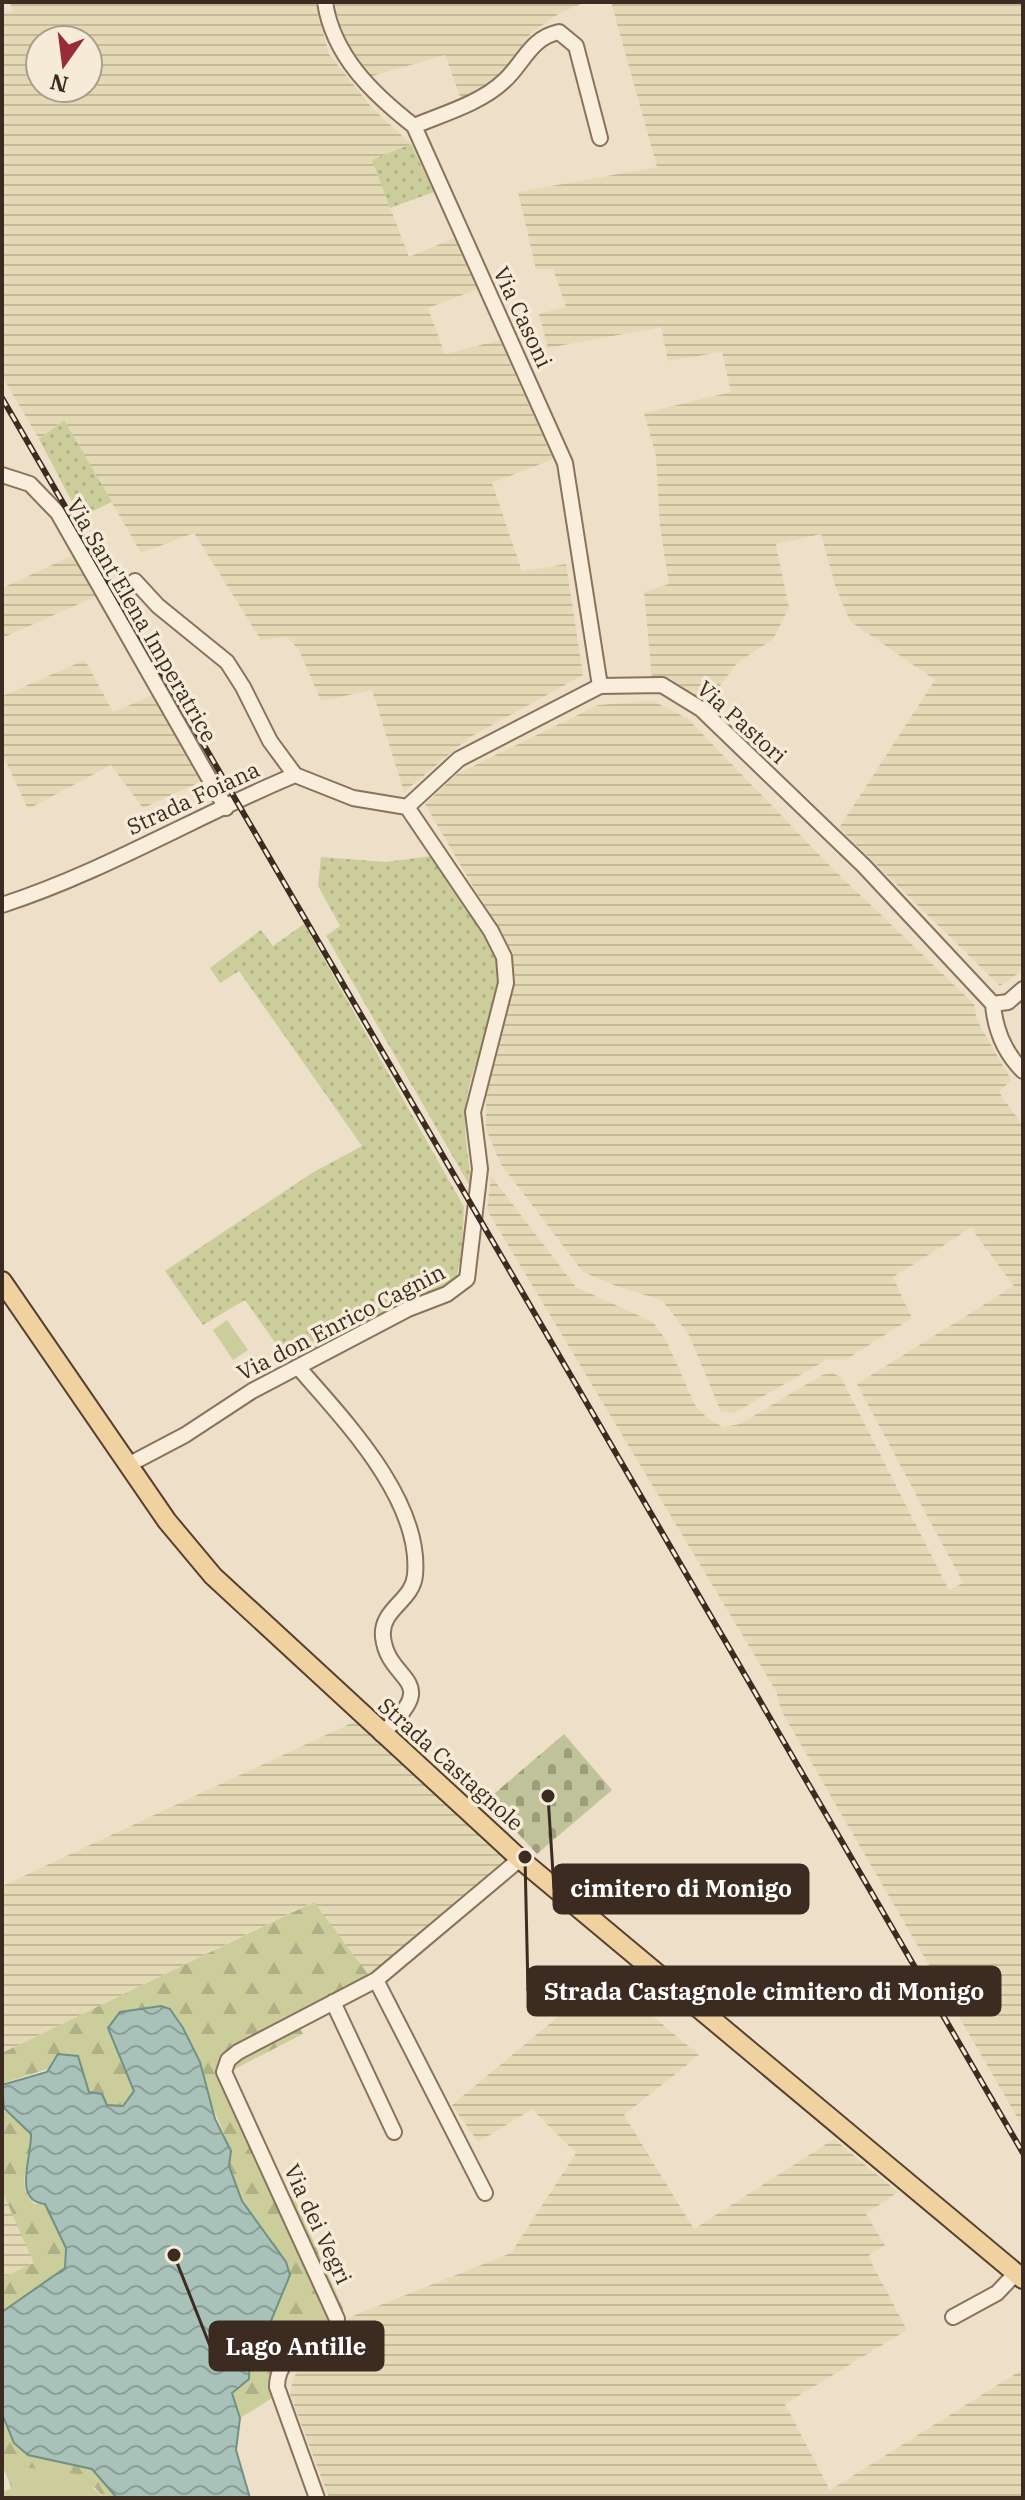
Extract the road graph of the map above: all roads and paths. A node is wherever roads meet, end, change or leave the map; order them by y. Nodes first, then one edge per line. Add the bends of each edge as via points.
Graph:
1 (325, 2) edge
2 (414, 126) junction
3 (600, 138) dead end
4 (2, 475) edge
5 (135, 581) dead end
6 (600, 686) junction
7 (295, 775) junction
8 (407, 807) junction
9 (226, 808) junction
10 (2, 905) edge
11 (1023, 989) edge
12 (993, 1004) junction
13 (1023, 1071) edge
14 (2, 1281) edge
15 (298, 1367) junction
16 (128, 1465) junction
17 (381, 1734) junction
18 (520, 1859) junction
19 (376, 1980) junction
20 (333, 2002) junction
21 (394, 2132) dead end
22 (485, 2193) dead end
23 (1019, 2276) edge
24 (953, 2317) dead end
25 (317, 2498) edge

1 - 2 street, Via Casoni via 339,51 385,104
2 - 3 street via 504,82 530,48 559,32 576,46
2 - 6 street, Via Casoni via 565,463
4 - 9 street, Via Sant'Elena Imperatrice via 30,484 58,513
5 - 7 street via 227,662
6 - 8 street, Via Pastori via 459,759
6 - 12 street, Via Pastori via 662,685 701,709 864,866
7 - 8 street, Strada Foiana via 353,798
7 - 9 street, Strada Foiana
8 - 15 street, Via don Enrico Cagnin via 504,957 506,983 473,1112 480,1169 470,1268 459,1288
9 - 10 street, Strada Foiana via 53,889
11 - 12 street via 1008,1002
12 - 13 street via 994,1024
14 - 16 main road, Strada Castagnole
15 - 16 street, Via don Enrico Cagnin
15 - 17 street via 382,1468 412,1546 412,1586 386,1617 383,1632 387,1649 407,1680 410,1700 406,1712
16 - 17 main road, Strada Castagnole via 198,1561
17 - 18 main road, Strada Castagnole
18 - 19 street, Via dei Vegri
18 - 23 main road, Strada Castagnole
19 - 20 street, Via dei Vegri
19 - 22 street
20 - 21 street
20 - 25 street, Via dei Vegri via 238,2052 224,2072 337,2319 336,2327 285,2359 277,2371 277,2387
23 - 24 street, Strada Castagnole

